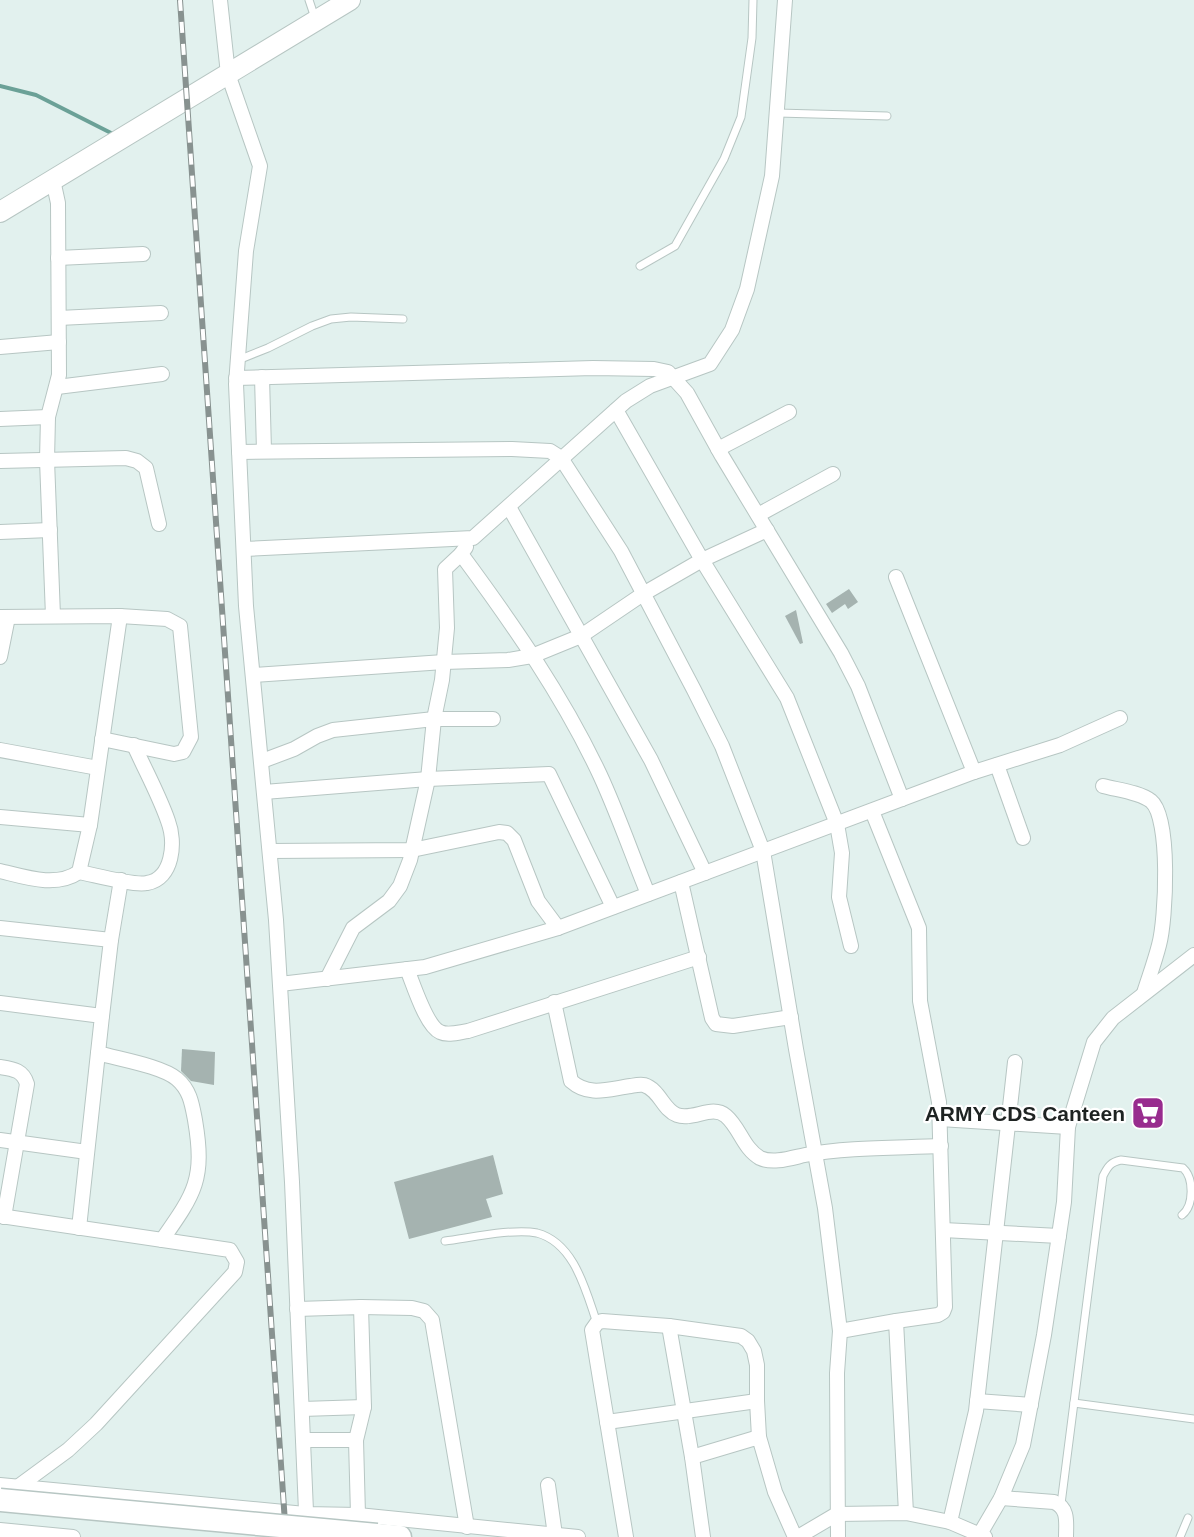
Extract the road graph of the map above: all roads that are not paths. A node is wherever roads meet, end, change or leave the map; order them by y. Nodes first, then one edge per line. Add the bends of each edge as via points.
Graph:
1 (220, 0) edge
2 (309, 0) edge
3 (350, 0) edge
4 (753, 0) edge
5 (785, 0) edge
6 (316, 20) junction
7 (228, 74) junction
8 (778, 113) junction
9 (887, 116) dead end
10 (53, 180) junction
11 (0, 212) edge
12 (143, 254) dead end
13 (58, 258) junction
14 (640, 266) dead end
15 (161, 313) dead end
16 (59, 318) junction
17 (403, 319) dead end
18 (59, 342) junction
19 (0, 347) edge
20 (238, 360) junction
21 (162, 374) dead end
22 (262, 377) junction
23 (674, 377) junction
24 (236, 378) junction
25 (57, 387) junction
26 (616, 410) junction
27 (789, 411) dead end
28 (48, 417) junction
29 (0, 419) edge
30 (718, 449) junction
31 (264, 451) junction
32 (239, 452) junction
33 (561, 458) junction
34 (47, 460) junction
35 (0, 461) edge
36 (833, 474) dead end
37 (509, 507) junction
38 (758, 515) junction
39 (159, 524) dead end
40 (50, 530) junction
41 (767, 530) junction
42 (0, 532) edge
43 (473, 538) junction
44 (244, 549) junction
45 (460, 554) junction
46 (702, 560) junction
47 (896, 577) dead end
48 (643, 594) junction
49 (52, 616) junction
50 (120, 616) junction
51 (4, 617) edge
52 (581, 636) junction
53 (532, 656) junction
54 (0, 657) edge
55 (444, 662) junction
56 (253, 675) junction
57 (1120, 718) dead end
58 (434, 719) junction
59 (493, 719) dead end
60 (102, 739) junction
61 (134, 745) junction
62 (0, 750) edge
63 (262, 761) junction
64 (997, 765) junction
65 (98, 768) junction
66 (974, 772) junction
67 (428, 779) junction
68 (1103, 786) dead end
69 (264, 792) junction
70 (902, 799) junction
71 (872, 811) junction
72 (0, 818) edge
73 (837, 824) junction
74 (90, 825) junction
75 (1023, 838) dead end
76 (412, 850) junction
77 (270, 851) junction
78 (764, 851) junction
79 (0, 872) edge
80 (79, 872) junction
81 (705, 873) junction
82 (121, 880) junction
83 (681, 882) junction
84 (648, 894) junction
85 (613, 907) junction
86 (0, 928) edge
87 (558, 928) junction
88 (111, 940) junction
89 (851, 946) dead end
90 (1194, 955) edge
91 (699, 957) junction
92 (407, 969) junction
93 (327, 979) junction
94 (280, 984) junction
95 (1144, 993) junction
96 (554, 1002) junction
97 (0, 1003) edge
98 (102, 1016) junction
99 (791, 1017) junction
100 (98, 1053) junction
101 (1015, 1062) dead end
102 (0, 1067) edge
103 (940, 1119) junction
104 (1009, 1123) junction
105 (1068, 1127) junction
106 (0, 1140) edge
107 (16, 1142) junction
108 (941, 1146) junction
109 (87, 1152) junction
110 (815, 1153) junction
111 (1182, 1215) dead end
112 (2, 1216) edge
113 (79, 1228) junction
114 (944, 1230) junction
115 (997, 1233) junction
116 (1059, 1236) junction
117 (162, 1240) junction
118 (445, 1241) dead end
119 (361, 1307) junction
120 (297, 1309) junction
121 (896, 1321) junction
122 (597, 1323) junction
123 (669, 1326) junction
124 (840, 1331) junction
125 (757, 1401) junction
126 (977, 1401) junction
127 (1074, 1403) junction
128 (1031, 1405) junction
129 (364, 1407) junction
130 (302, 1409) junction
131 (684, 1410) junction
132 (1194, 1419) edge
133 (607, 1422) junction
134 (759, 1437) junction
135 (303, 1440) junction
136 (356, 1440) junction
137 (692, 1457) junction
138 (0, 1485) edge
139 (548, 1485) dead end
140 (19, 1486) junction
141 (1001, 1498) junction
142 (0, 1500) edge
143 (1061, 1504) junction
144 (906, 1513) junction
145 (305, 1514) junction
146 (837, 1514) junction
147 (358, 1515) junction
148 (1188, 1518) dead end
149 (950, 1522) junction
150 (467, 1527) junction
151 (0, 1530) edge
152 (30, 1535) edge
153 (555, 1535) junction
154 (983, 1535) edge
155 (72, 1537) edge
156 (307, 1537) edge
157 (400, 1537) edge
158 (578, 1537) edge
159 (626, 1537) edge
160 (703, 1537) edge
161 (797, 1537) edge
162 (838, 1537) edge
163 (1066, 1537) edge
164 (1180, 1537) edge

1 - 7 street
2 - 6 lane
3 - 6 main road
4 - 14 lane via 741,117 724,159 675,246
5 - 8 street
6 - 7 main road
7 - 10 main road
7 - 20 street via 260,166 246,251
8 - 9 lane
8 - 23 street via 772,176 747,289 732,330 710,364
10 - 11 main road
10 - 13 street via 58,203
12 - 13 street
13 - 16 street
15 - 16 street
16 - 18 street
17 - 20 lane via 331,319
18 - 19 street
18 - 25 street
20 - 24 street
21 - 25 street
22 - 23 street via 593,368 654,369
22 - 24 street
22 - 31 street
23 - 26 street via 650,386
23 - 30 street
24 - 32 street
25 - 28 street
26 - 33 street
26 - 46 street
27 - 30 street
28 - 29 street
28 - 34 street
30 - 38 street
31 - 32 street
31 - 33 street via 536,449
32 - 44 street
33 - 37 street
33 - 48 street via 621,551
34 - 35 street
34 - 39 street via 137,461 146,468
34 - 40 street
36 - 38 street
37 - 43 street
37 - 52 street
38 - 41 street
40 - 42 street
40 - 49 street
41 - 46 street
41 - 70 street via 854,678
43 - 44 street
43 - 45 street
44 - 56 street
45 - 53 street
45 - 55 street via 445,569
46 - 48 street
46 - 73 street via 787,698
47 - 66 street
48 - 52 street
48 - 78 street via 722,746
49 - 50 street
49 - 51 street
50 - 60 street
50 - 61 street via 167,619 180,626 182,633 191,737 188,745 183,752 174,754
51 - 54 street
52 - 53 street
52 - 81 street via 651,759
53 - 55 street
53 - 84 street via 600,776
55 - 56 street
55 - 58 street
56 - 63 street
57 - 64 street via 1060,745
58 - 59 street
58 - 63 street via 333,730
58 - 67 street
60 - 61 street
60 - 65 street
61 - 82 street via 169,823 172,841 165,874 156,881 144,884
62 - 65 street
63 - 69 street
64 - 66 street
64 - 75 street
65 - 74 street
66 - 70 street
67 - 69 street
67 - 76 street
67 - 85 street via 549,774
68 - 95 street via 1152,802 1159,811 1163,830 1165,884 1160,943
69 - 77 street
70 - 71 street
71 - 73 street
71 - 103 street via 919,928 920,1002
72 - 74 street
73 - 78 street
73 - 89 street via 842,854 839,897
74 - 80 street
76 - 77 street
76 - 87 street via 507,833 514,840 537,902
76 - 93 street via 400,886 389,901 353,928
77 - 94 street
78 - 81 street
78 - 99 street
79 - 80 street via 62,880
80 - 82 street
81 - 83 street
82 - 88 street
83 - 84 street
83 - 91 street
84 - 85 street
85 - 87 street
86 - 88 street
87 - 92 street
88 - 98 street
90 - 95 street
91 - 96 street
91 - 99 street via 716,1024 733,1026
92 - 93 street
92 - 96 street via 430,1024 440,1032 468,1030
93 - 94 street
94 - 120 street
95 - 105 street via 1113,1018 1094,1042
96 - 110 street via 571,1081 579,1088 588,1092 642,1084 657,1092 678,1115 714,1111 727,1116 747,1147 760,1158 772,1161
97 - 98 street
98 - 100 street
99 - 110 street
100 - 109 street
100 - 117 street via 166,1071 188,1090 200,1167 184,1208
101 - 104 street
102 - 107 street via 19,1071 27,1084
103 - 104 street
103 - 108 street
104 - 105 street
104 - 115 street
105 - 116 street
106 - 107 street
107 - 109 street
107 - 112 street
108 - 110 street
108 - 114 street
109 - 113 street
110 - 124 street
111 - 127 lane via 1191,1206 1192,1193 1192,1180 1183,1168 1121,1160 1107,1167
112 - 113 street
113 - 117 street
114 - 115 street
114 - 121 street via 943,1311
115 - 116 street
115 - 126 street
116 - 128 street
117 - 140 street via 230,1250 237,1263 235,1272 96,1424
118 - 122 lane via 520,1232 551,1239 567,1253 578,1272
119 - 120 street
119 - 129 street
119 - 150 street via 411,1308 424,1311 432,1320
120 - 130 street
121 - 124 street
121 - 144 street
122 - 123 street
122 - 133 street via 592,1330
123 - 125 street via 741,1336 748,1341 757,1365
123 - 131 street
124 - 146 street
125 - 131 street
125 - 134 street
126 - 128 street
126 - 149 street
127 - 132 lane
127 - 143 lane
128 - 141 street via 1023,1445
129 - 130 street
129 - 136 street
130 - 135 street
131 - 133 street
131 - 137 street
133 - 159 street
134 - 137 street
134 - 161 street via 775,1492
135 - 136 street
135 - 145 street
136 - 147 street
137 - 160 street
138 - 140 street
139 - 153 street
140 - 145 street
141 - 143 street
141 - 154 street
142 - 157 highway, bridge
143 - 163 street via 1065,1509
144 - 146 street
144 - 149 street
145 - 147 street
145 - 156 street
146 - 161 street
146 - 162 street
147 - 150 street
148 - 164 lane
149 - 154 street
150 - 153 street
151 - 152 street
152 - 155 street
153 - 158 street

